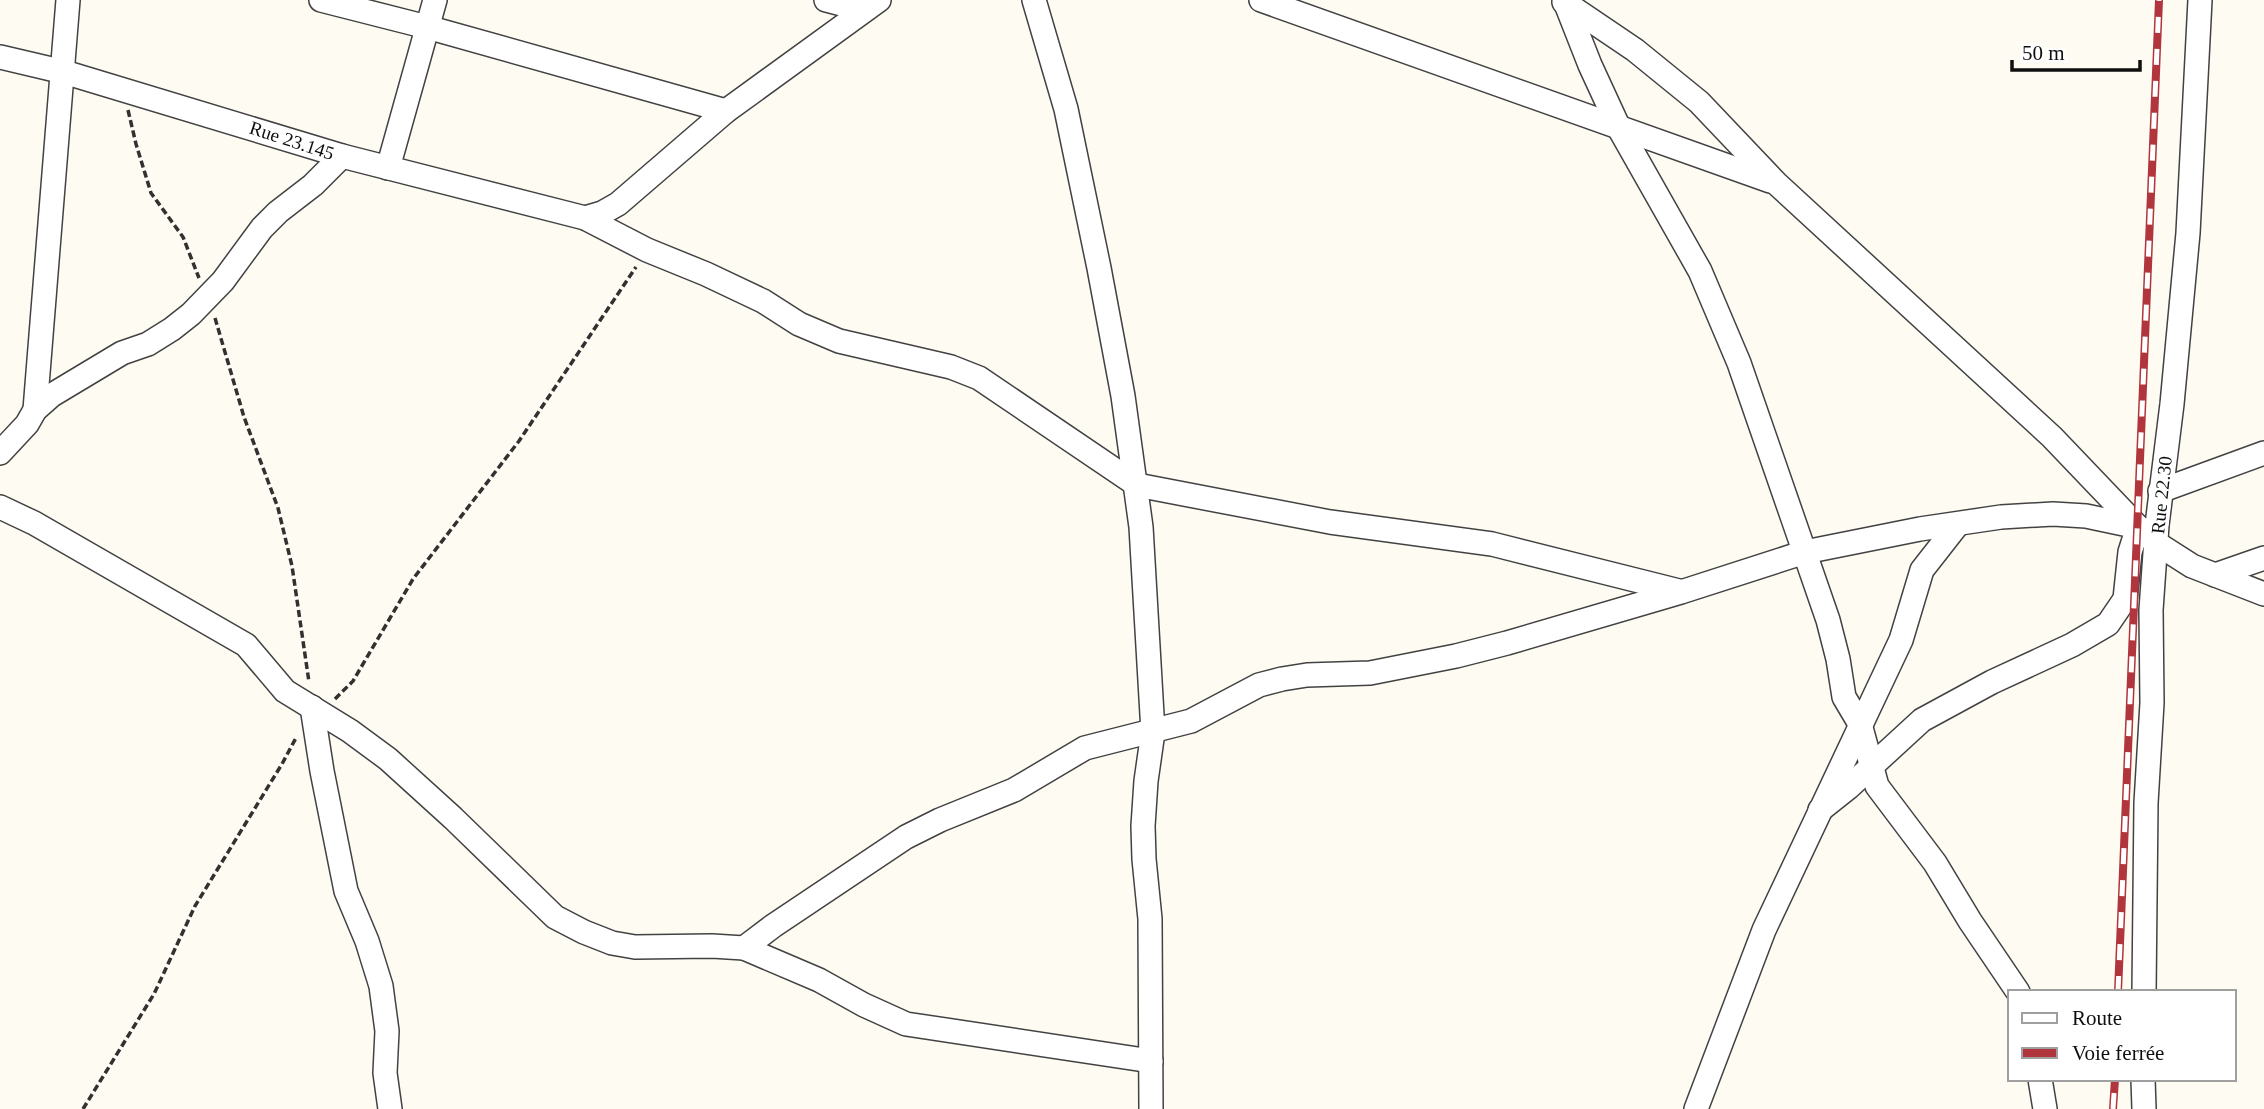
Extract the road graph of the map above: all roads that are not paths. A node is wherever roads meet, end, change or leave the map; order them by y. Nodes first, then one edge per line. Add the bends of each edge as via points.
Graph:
1 (68, 0) edge
2 (321, 0) edge
3 (435, 0) edge
4 (826, 0) edge
5 (1034, 0) edge
6 (1261, 0) edge
7 (2200, 0) edge
8 (1564, 2) edge
9 (871, 5) edge
10 (426, 27) junction
11 (0, 57) edge
12 (64, 72) junction
13 (726, 111) junction
14 (1619, 128) junction
15 (342, 156) junction
16 (388, 168) junction
17 (1776, 183) junction
18 (585, 219) junction
19 (34, 410) junction
20 (0, 453) edge
21 (2264, 453) edge
22 (1137, 485) junction
23 (2160, 491) junction
24 (0, 507) edge
25 (1958, 524) junction
26 (2138, 527) junction
27 (2156, 542) junction
28 (1805, 552) junction
29 (2264, 558) edge
30 (2215, 575) junction
31 (1681, 592) junction
32 (2264, 594) edge
33 (312, 707) junction
34 (1860, 724) junction
35 (1153, 732) junction
36 (1872, 766) junction
37 (1820, 810) junction
38 (744, 948) junction
39 (2017, 990) edge
40 (2144, 990) edge
41 (1151, 1061) junction
42 (2040, 1081) edge
43 (2143, 1081) edge
44 (390, 1109) edge
45 (1151, 1109) edge
46 (1696, 1109) edge
47 (2045, 1109) edge
48 (2144, 1109) edge

1 - 12 street
2 - 10 street
3 - 10 street
4 - 9 street
5 - 22 street via 1066,109
6 - 14 street
7 - 23 street, Rue 22.30 via 2188,233
8 - 14 street
8 - 17 street via 1673,79
9 - 13 street
10 - 13 street
10 - 16 street
11 - 12 street, Rue 23.145
12 - 15 street, Rue 23.145
12 - 19 street
13 - 18 street via 618,204
14 - 17 street
14 - 28 street via 1700,271 1739,363
15 - 16 street, Rue 23.145
15 - 19 street via 262,228 207,299 172,329 86,374
16 - 18 street, Rue 23.145
17 - 26 street via 2052,437
18 - 22 street, Rue 23.145 via 839,341 979,378
19 - 20 street
21 - 23 street
22 - 31 street via 1330,522 1492,544
22 - 35 street
23 - 27 street, Rue 22.30
24 - 33 street via 246,645 285,691
25 - 26 street via 2053,514
25 - 28 street
25 - 34 street via 1922,570 1901,640
26 - 27 street
26 - 36 street via 2125,599 2108,624 1922,720
27 - 30 street
27 - 40 street, Rue 22.30
28 - 31 street
28 - 34 street via 1835,646 1844,697
29 - 30 street
30 - 32 street
31 - 35 street via 1507,643 1409,666 1258,685 1191,721
33 - 38 street via 388,759 555,917 612,943 635,947
33 - 44 street via 346,891 382,986
34 - 36 street
34 - 37 street
35 - 38 street via 1084,748 1014,790 906,837
35 - 41 street via 1143,826 1150,919
36 - 37 street
36 - 39 street via 1878,786 1935,863
37 - 46 street via 1764,930
38 - 41 street via 906,1024
41 - 45 street
42 - 47 street
43 - 48 street

